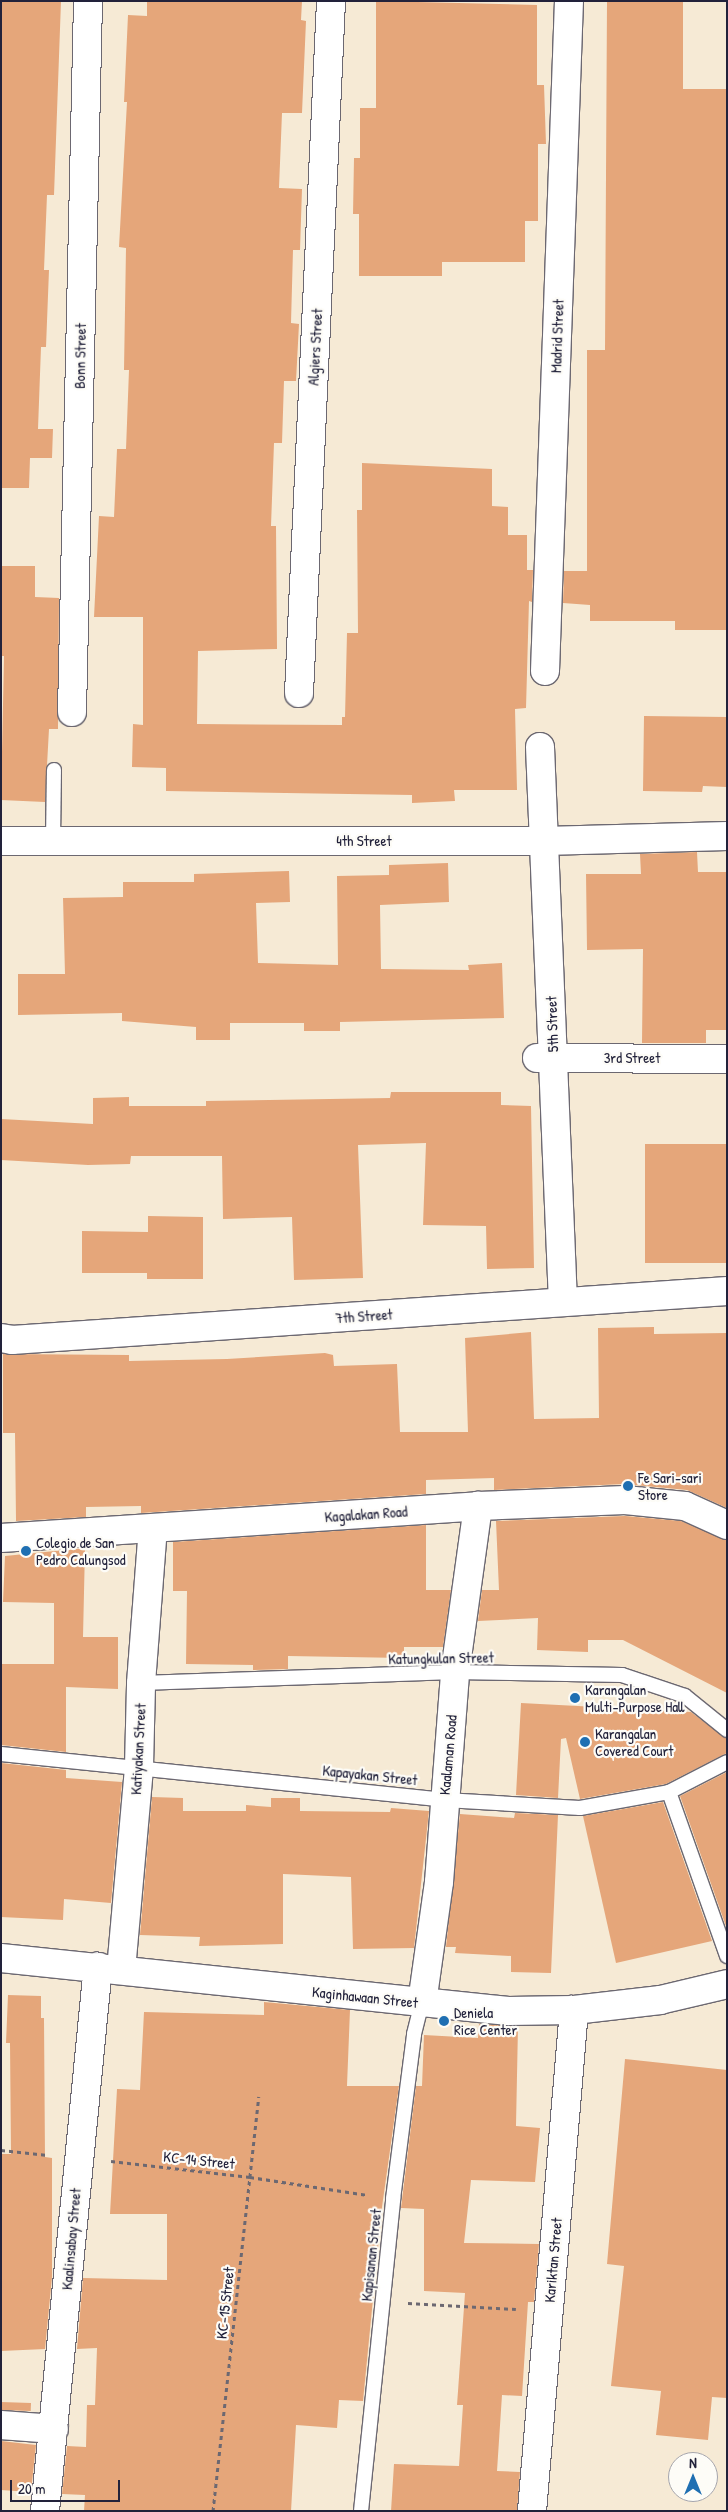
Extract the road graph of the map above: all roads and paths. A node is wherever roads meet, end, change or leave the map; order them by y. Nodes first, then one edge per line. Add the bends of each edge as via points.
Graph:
1 (88, 1) edge
2 (331, 1) edge
3 (569, 1) edge
4 (545, 671) dead end
5 (299, 693) dead end
6 (72, 712) dead end
7 (540, 747) dead end
8 (54, 770) dead end
9 (727, 836) edge
10 (53, 840) junction
11 (1, 841) edge
12 (544, 841) junction
13 (545, 1058) junction
14 (727, 1059) edge
15 (727, 1292) edge
16 (563, 1302) junction
17 (1, 1338) edge
18 (478, 1506) junction
19 (727, 1525) edge
20 (153, 1528) junction
21 (1, 1538) edge
22 (455, 1672) junction
23 (141, 1683) junction
24 (727, 1730) edge
25 (1, 1754) edge
26 (727, 1762) edge
27 (139, 1767) junction
28 (669, 1792) junction
29 (445, 1800) junction
30 (727, 1956) edge
31 (1, 1958) edge
32 (109, 1968) junction
33 (727, 1984) edge
34 (422, 2004) junction
35 (574, 2010) junction
36 (259, 2097) dead end
37 (1, 2150) edge
38 (79, 2158) junction
39 (250, 2177) junction
40 (393, 2199) junction
41 (382, 2301) junction
42 (549, 2311) junction
43 (1, 2425) edge
44 (54, 2429) junction
45 (45, 2511) edge
46 (213, 2511) edge
47 (361, 2511) edge
48 (532, 2511) edge

1 - 6 street, Bonn Street
2 - 5 street, Algiers Street
3 - 4 street, Madrid Street
7 - 12 street, 5th Street
8 - 10 lane
9 - 12 street, 4th Street
10 - 11 street, 4th Street
10 - 12 street, 4th Street
12 - 13 street, 5th Street
13 - 14 street, 3rd Street
13 - 16 street, 5th Street
15 - 16 street, 7th Street
16 - 17 street, 7th Street via 12,1340
18 - 19 street, Kagalakan Road via 625,1500 685,1506
18 - 20 street, Kagalakan Road
18 - 22 street, Kaalaman Road
20 - 21 street, Kagalakan Road
20 - 23 street, Katiyakan Street
22 - 23 lane, Katungkulan Street
22 - 24 lane, Katungkulan Street via 622,1675 685,1696
22 - 29 street, Kaalaman Road
23 - 27 street, Katiyakan Street
25 - 27 lane, Kapayakan Street
26 - 28 lane, Kapayakan Street
27 - 29 lane, Kapayakan Street
27 - 32 street, Katiyakan Street
28 - 29 lane, Kapayakan Street via 580,1808
28 - 30 lane
29 - 34 street, Kaalaman Road via 439,1882
31 - 32 street, Kaginhawaan Street
32 - 34 street, Kaginhawaan Street
32 - 38 street, Kaalinsabay Street
33 - 35 street, Kaginhawaan Street via 660,2000
34 - 35 street, Kaginhawaan Street via 508,2011
34 - 40 lane, Kapisanan Street via 414,2034
35 - 42 street, Kariktan Street
36 - 39 path, KC-15 Street
37 - 38 path, KC-14 Street
38 - 39 path, KC-14 Street
38 - 44 street, Kaalinsabay Street
39 - 40 path, KC-14 Street
39 - 46 path, KC-15 Street
40 - 41 lane, Kapisanan Street
41 - 42 path
41 - 47 lane, Kapisanan Street
42 - 48 street, Kariktan Street
43 - 44 street
44 - 45 street, Kaalinsabay Street

